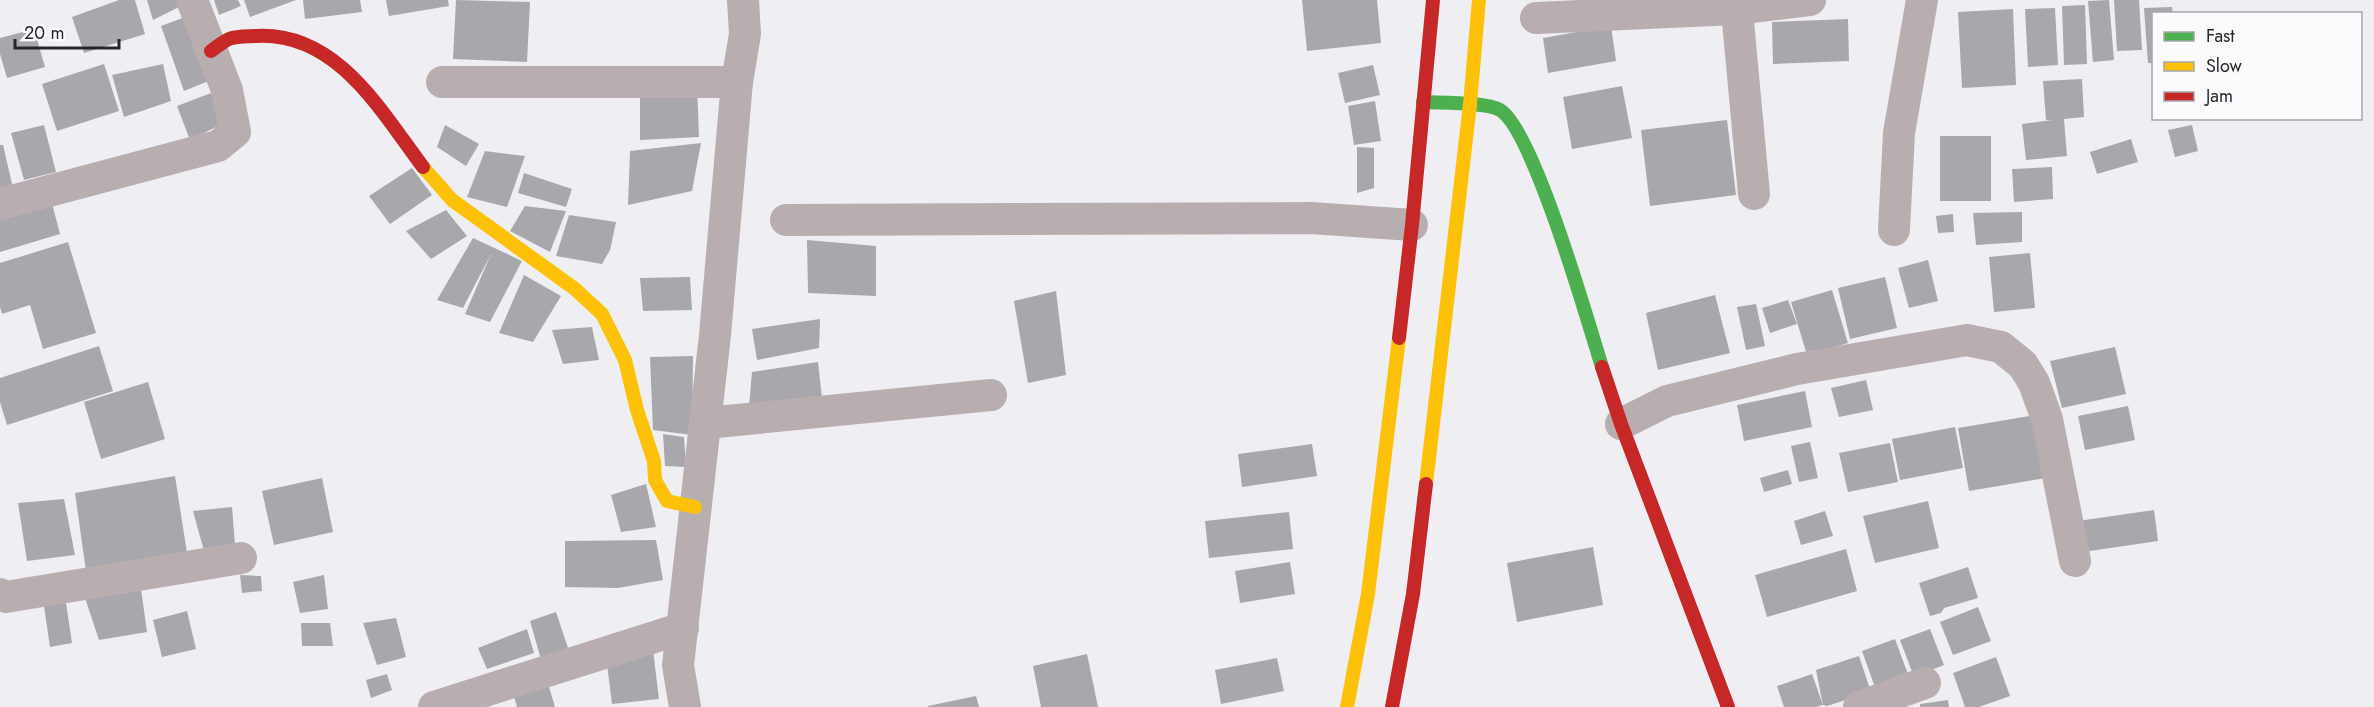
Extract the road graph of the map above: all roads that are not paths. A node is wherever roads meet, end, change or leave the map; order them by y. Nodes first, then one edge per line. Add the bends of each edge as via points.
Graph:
1 (192, 0) edge
2 (742, 0) edge
3 (1433, 0) edge
4 (1479, 0) edge
5 (1810, 0) edge
6 (1922, 0) edge
7 (1736, 5) edge
8 (1536, 18) dead end
9 (211, 51) junction
10 (442, 82) dead end
11 (737, 82) junction
12 (1423, 102) junction
13 (1470, 104) junction
14 (1754, 194) dead end
15 (0, 204) edge
16 (786, 220) dead end
17 (1412, 225) junction
18 (1894, 230) dead end
19 (992, 395) dead end
20 (706, 423) junction
21 (1621, 424) junction
22 (695, 507) junction
23 (241, 558) dead end
24 (2075, 561) dead end
25 (0, 594) edge
26 (683, 628) junction
27 (1925, 683) dead end
28 (435, 707) edge
29 (685, 707) edge
30 (1347, 707) edge
31 (1392, 707) edge
32 (1728, 707) edge
33 (1859, 707) edge

1 - 9 street
2 - 11 street via 745,34
3 - 12 main road
4 - 13 main road
5 - 7 street
6 - 18 street via 1899,133
7 - 8 street
7 - 14 street
9 - 15 street via 227,90 235,132 218,146
9 - 22 main road via 229,37 269,35 302,41 330,57 360,83 452,200 575,289 602,314 625,360 656,480 667,501
10 - 11 street
11 - 20 street
12 - 13 main road
12 - 17 main road
13 - 21 main road via 1500,110 1516,128 1548,198
13 - 31 main road via 1413,594
16 - 17 street via 1311,218
17 - 30 main road via 1368,594
19 - 20 street
20 - 22 street
21 - 24 street via 1667,401 1797,369 1967,340 2001,347 2023,365 2047,419
21 - 32 main road
22 - 26 street
23 - 25 street via 6,597
26 - 28 street
26 - 29 street via 678,665
27 - 33 street

